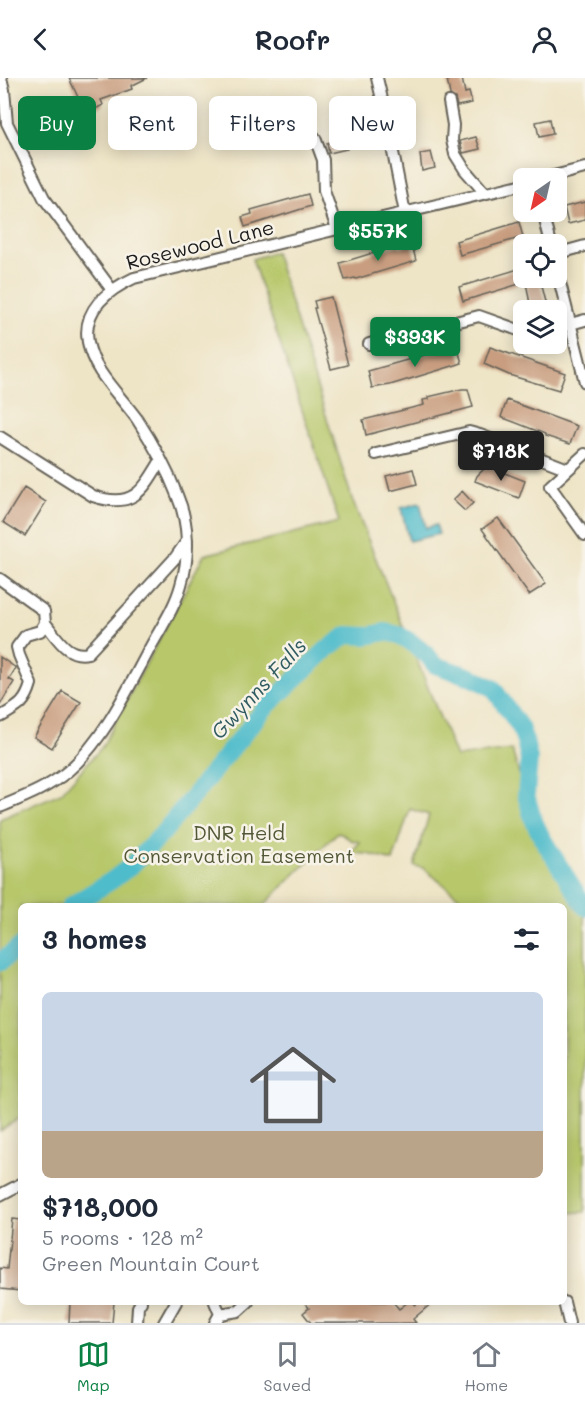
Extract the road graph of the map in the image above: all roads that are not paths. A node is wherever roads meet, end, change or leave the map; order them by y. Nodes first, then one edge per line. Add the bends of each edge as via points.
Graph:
1 (1, 78) edge
2 (377, 78) edge
3 (449, 102) dead end
4 (3, 127) edge
5 (317, 144) edge
6 (585, 168) edge
7 (567, 173) edge
8 (513, 187) edge
9 (485, 193) junction
10 (405, 213) junction
11 (337, 229) junction
12 (585, 246) edge
13 (567, 251) edge
14 (562, 288) edge
15 (112, 290) junction
16 (585, 320) edge
17 (571, 324) junction
18 (567, 325) edge
19 (513, 328) edge
20 (369, 344) dead end
21 (585, 381) edge
22 (0, 437) edge
23 (376, 454) dead end
24 (585, 454) edge
25 (160, 462) junction
26 (568, 469) junction
27 (585, 535) edge
28 (187, 540) junction
29 (0, 579) edge
30 (45, 623) junction
31 (0, 717) edge
32 (0, 807) edge
33 (18, 1186) edge
34 (0, 1195) edge
35 (139, 1305) edge
36 (173, 1305) edge
37 (245, 1305) edge
38 (565, 1305) edge
39 (218, 1318) edge
40 (137, 1323) edge
41 (164, 1323) edge
42 (569, 1323) edge

1 - 4 street
2 - 10 street
3 - 9 street via 455,154
4 - 15 street via 44,198
5 - 11 street via 323,160 324,191
6 - 7 street
8 - 9 street, Rosewood Lane
9 - 10 street, Rosewood Lane
10 - 11 street, Rosewood Lane
11 - 15 street, Rosewood Lane via 135,278
12 - 13 street
14 - 17 street
15 - 25 street, Rosewood Lane via 90,317 87,339 111,386 136,418
16 - 17 street
17 - 18 street
17 - 21 street
19 - 20 street via 479,316
22 - 25 street via 93,496 108,501 122,501 137,494
23 - 26 street via 469,432
24 - 26 street
25 - 28 street, Rosewood Lane via 178,496
26 - 27 street via 550,486
28 - 30 street via 88,653 68,651
28 - 32 street, Rosewood Lane via 186,561 173,606 95,741 68,771 46,787
29 - 30 street via 44,611
30 - 31 street via 40,630 26,635 17,647 31,684 27,696 18,708
33 - 34 street
35 - 40 street
36 - 41 street
37 - 39 street
38 - 42 street

